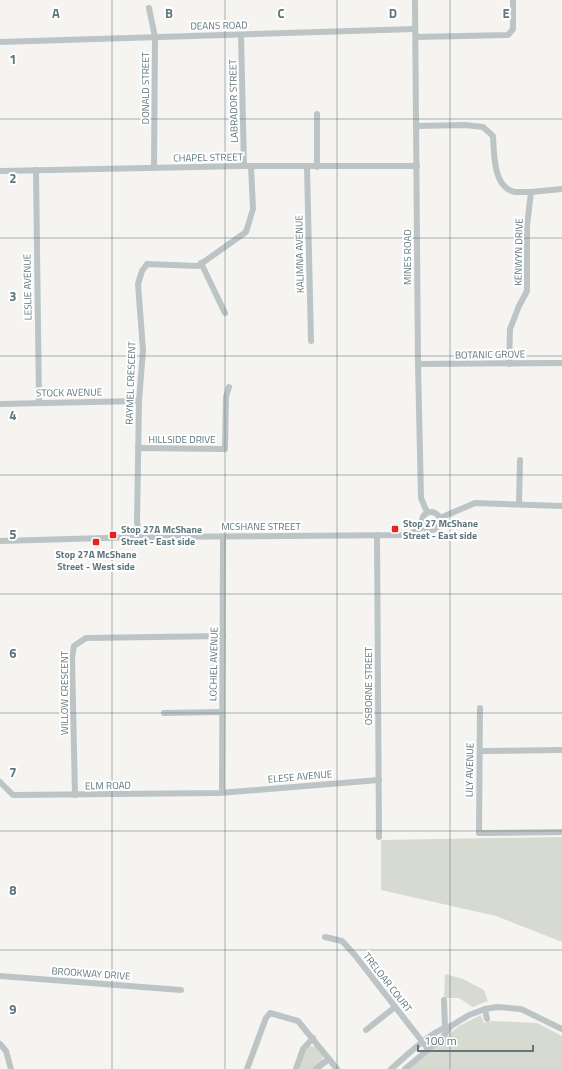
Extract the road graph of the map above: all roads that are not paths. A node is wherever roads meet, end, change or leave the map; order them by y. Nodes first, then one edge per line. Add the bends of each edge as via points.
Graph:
1 (415, 0) edge
2 (513, 0) edge
3 (149, 8) dead end
4 (416, 29) junction
5 (242, 35) junction
6 (155, 37) junction
7 (416, 37) junction
8 (0, 42) edge
9 (317, 114) dead end
10 (416, 126) junction
11 (248, 166) junction
12 (417, 166) junction
13 (307, 167) junction
14 (317, 167) junction
15 (154, 168) junction
16 (36, 170) junction
17 (0, 171) edge
18 (562, 189) edge
19 (531, 192) junction
20 (201, 263) junction
21 (224, 313) dead end
22 (311, 341) dead end
23 (562, 363) edge
24 (418, 364) junction
25 (509, 364) junction
26 (229, 387) dead end
27 (139, 401) junction
28 (39, 402) junction
29 (0, 404) edge
30 (138, 448) junction
31 (520, 460) dead end
32 (519, 504) junction
33 (562, 506) edge
34 (427, 512) junction
35 (440, 518) junction
36 (423, 527) junction
37 (223, 536) junction
38 (377, 536) junction
39 (139, 537) junction
40 (0, 542) edge
41 (223, 636) junction
42 (480, 708) dead end
43 (222, 712) junction
44 (164, 713) dead end
45 (480, 750) junction
46 (562, 750) edge
47 (378, 780) junction
48 (0, 782) edge
49 (222, 792) junction
50 (75, 795) junction
51 (562, 832) edge
52 (379, 837) dead end
53 (325, 937) dead end
54 (0, 976) edge
55 (181, 990) dead end
56 (444, 1000) dead end
57 (395, 1008) junction
58 (485, 1009) junction
59 (487, 1019) dead end
60 (448, 1026) junction
61 (562, 1029) edge
62 (366, 1030) dead end
63 (313, 1038) junction
64 (423, 1042) junction
65 (0, 1044) edge
66 (428, 1049) junction
67 (328, 1059) junction
68 (10, 1069) edge
69 (247, 1069) edge
70 (296, 1069) edge
71 (316, 1069) edge
72 (337, 1069) edge
73 (391, 1069) edge
74 (405, 1069) edge

1 - 4 street, MINES ROAD
2 - 7 street via 513,29 508,35
3 - 6 street, DONALD STREET
4 - 5 street, DEANS ROAD
4 - 7 street, MINES ROAD
5 - 6 street, DEANS ROAD
5 - 11 street, LABRADOR STREET
6 - 8 street, DEANS ROAD
6 - 15 street, DONALD STREET
7 - 10 street, MINES ROAD
9 - 14 street
10 - 12 street, MINES ROAD
10 - 19 street via 465,124 483,127 493,136 497,174 505,186 514,192
11 - 13 street, CHAPEL STREET
11 - 15 street, CHAPEL STREET
11 - 20 street, RAYMEL CRESCENT via 253,209 246,232
12 - 14 street, CHAPEL STREET
12 - 24 street, MINES ROAD
13 - 14 street, CHAPEL STREET
13 - 22 street, KALIMNA AVENUE
15 - 16 street, CHAPEL STREET
16 - 17 street, CHAPEL STREET
16 - 28 street, LESLIE AVENUE
18 - 19 street
19 - 25 street, KENWYN DRIVE via 527,226 527,291 518,306 510,329
20 - 21 street
20 - 27 street, RAYMEL CRESCENT via 198,266 147,264 142,271 138,284 144,350
23 - 25 street, BOTANIC GROVE
24 - 25 street, BOTANIC GROVE
24 - 34 street, MINES ROAD via 421,498
26 - 30 street, HILLSIDE DRIVE via 226,397 225,449
27 - 28 street, STOCK AVENUE
27 - 30 street, RAYMEL CRESCENT
28 - 29 street, STOCK AVENUE
30 - 39 street, RAYMEL CRESCENT
31 - 32 street
32 - 33 street
32 - 35 street via 475,503
34 - 35 street via 433,512
34 - 36 street via 422,518
35 - 36 street via 437,529 431,531
36 - 38 street, MCSHANE STREET via 408,535
37 - 38 street, MCSHANE STREET
37 - 39 street, MCSHANE STREET
37 - 41 street, LOCHIEL AVENUE
38 - 47 street, OSBORNE STREET
39 - 40 street, MCSHANE STREET
41 - 43 street, LOCHIEL AVENUE
41 - 50 street, WILLOW CRESCENT via 86,638 74,646 72,658
42 - 45 street, LILY AVENUE
43 - 44 street
43 - 49 street, LOCHIEL AVENUE
45 - 46 street
45 - 51 street, LILY AVENUE via 478,833
47 - 49 street, ELESE AVENUE
47 - 52 street, OSBORNE STREET
48 - 50 street, ELM ROAD via 13,795
49 - 50 street, ELM ROAD
53 - 57 street, TRELOAR COURT via 342,941
54 - 55 street, BROOKWAY DRIVE
56 - 60 street
57 - 62 street
57 - 64 street, TRELOAR COURT
58 - 59 street
58 - 60 street
58 - 61 street via 521,1009
60 - 64 street
60 - 66 street via 442,1038
63 - 67 street
63 - 69 street via 298,1021 270,1013
63 - 70 street via 303,1049
64 - 66 street, TRELOAR COURT
64 - 73 street
65 - 68 street via 6,1050
66 - 74 street
67 - 71 street
67 - 72 street

